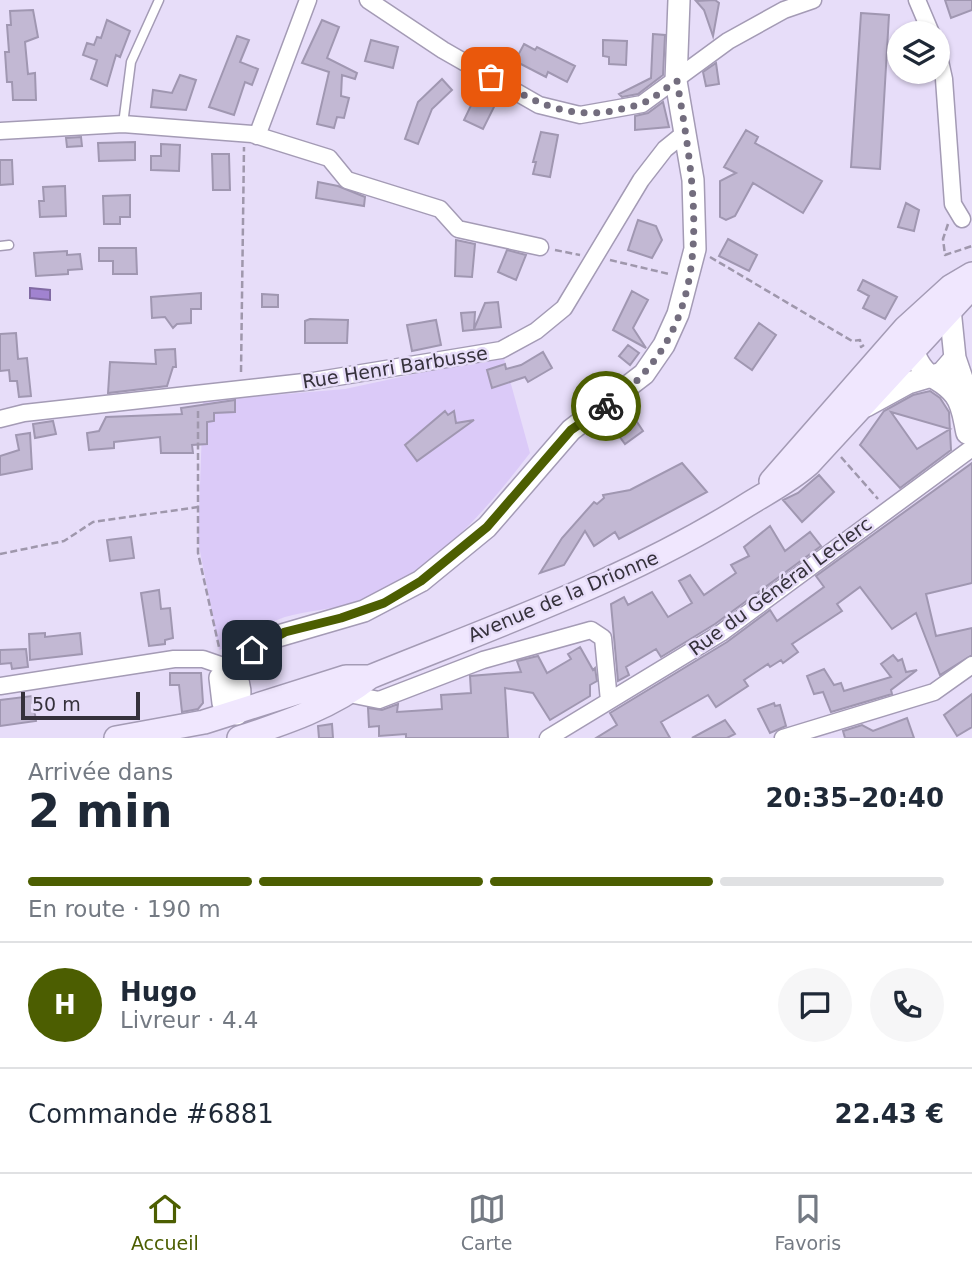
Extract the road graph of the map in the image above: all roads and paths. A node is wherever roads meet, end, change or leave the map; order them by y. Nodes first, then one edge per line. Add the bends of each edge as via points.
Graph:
1 (159, 0) edge
2 (308, 0) edge
3 (368, 0) edge
4 (679, 0) edge
5 (813, 0) edge
6 (917, 0) edge
7 (926, 21) edge
8 (677, 81) junction
9 (944, 84) edge
10 (123, 124) junction
11 (0, 131) edge
12 (685, 132) junction
13 (252, 135) junction
14 (953, 204) junction
15 (962, 219) dead end
16 (972, 246) edge
17 (540, 247) joint
18 (695, 248) junction
19 (594, 258) junction
20 (972, 274) edge
21 (689, 279) junction
22 (972, 287) edge
23 (936, 315) junction
24 (904, 340) junction
25 (954, 349) junction
26 (930, 378) junction
27 (241, 389) junction
28 (196, 394) junction
29 (972, 407) edge
30 (861, 409) junction
31 (0, 419) edge
32 (971, 437) edge
33 (845, 462) dead end
34 (750, 504) junction
35 (198, 508) junction
36 (888, 509) junction
37 (0, 554) edge
38 (224, 659) junction
39 (972, 665) edge
40 (370, 677) junction
41 (0, 686) edge
42 (349, 694) junction
43 (608, 701) junction
44 (237, 713) junction
45 (116, 738) edge
46 (231, 738) edge
47 (239, 738) edge
48 (548, 738) edge
49 (783, 738) edge

1 - 10 lane via 131,62
2 - 13 street
3 - 8 street via 443,50 539,104 580,115 642,104
4 - 8 street
5 - 8 street via 785,9 729,41
6 - 7 street
8 - 12 street
9 - 14 street
10 - 11 street
10 - 13 street
12 - 18 street via 693,180
12 - 19 street, Rue Henri Barbusse via 640,180
13 - 17 street via 329,158 347,180 440,209 458,229
13 - 27 path via 244,145
14 - 15 street
14 - 16 path via 943,239 945,255
17 - 19 path
18 - 21 street
18 - 24 path via 852,341 860,340 861,347 886,335
19 - 21 path
19 - 27 street, Rue Henri Barbusse via 564,308 536,331 501,350
20 - 23 main road, Avenue de la Drionne via 950,286
21 - 38 street via 664,345 644,374 571,430 487,527 458,552 384,603 268,639
22 - 23 main road, Avenue de la Drionne
23 - 24 main road, Avenue de la Drionne
23 - 25 street
24 - 26 street
24 - 30 main road, Avenue de la Drionne
24 - 34 main road, Avenue de la Drionne
25 - 26 street via 942,373
25 - 29 street
26 - 30 street via 908,383
26 - 32 street via 954,393
27 - 28 street, Rue Henri Barbusse
28 - 31 street, Rue Henri Barbusse
28 - 35 path
30 - 34 main road, Avenue de la Drionne via 796,476
32 - 36 street, Rue du Général Leclerc
33 - 36 path
34 - 40 main road, Avenue de la Drionne via 658,557
35 - 37 path via 93,522 64,541
35 - 38 path via 198,553
36 - 43 street, Rue du Général Leclerc via 722,633
38 - 41 street via 174,659
38 - 44 street via 238,677
39 - 49 street via 934,692
40 - 42 main road, Avenue de la Drionne
40 - 44 main road, Avenue de la Drionne via 346,677
42 - 43 street via 379,700 483,660 591,630 603,638
42 - 47 main road, Avenue de la Drionne
43 - 48 street, Rue du Général Leclerc
44 - 45 main road, Avenue de la Drionne
44 - 46 main road

